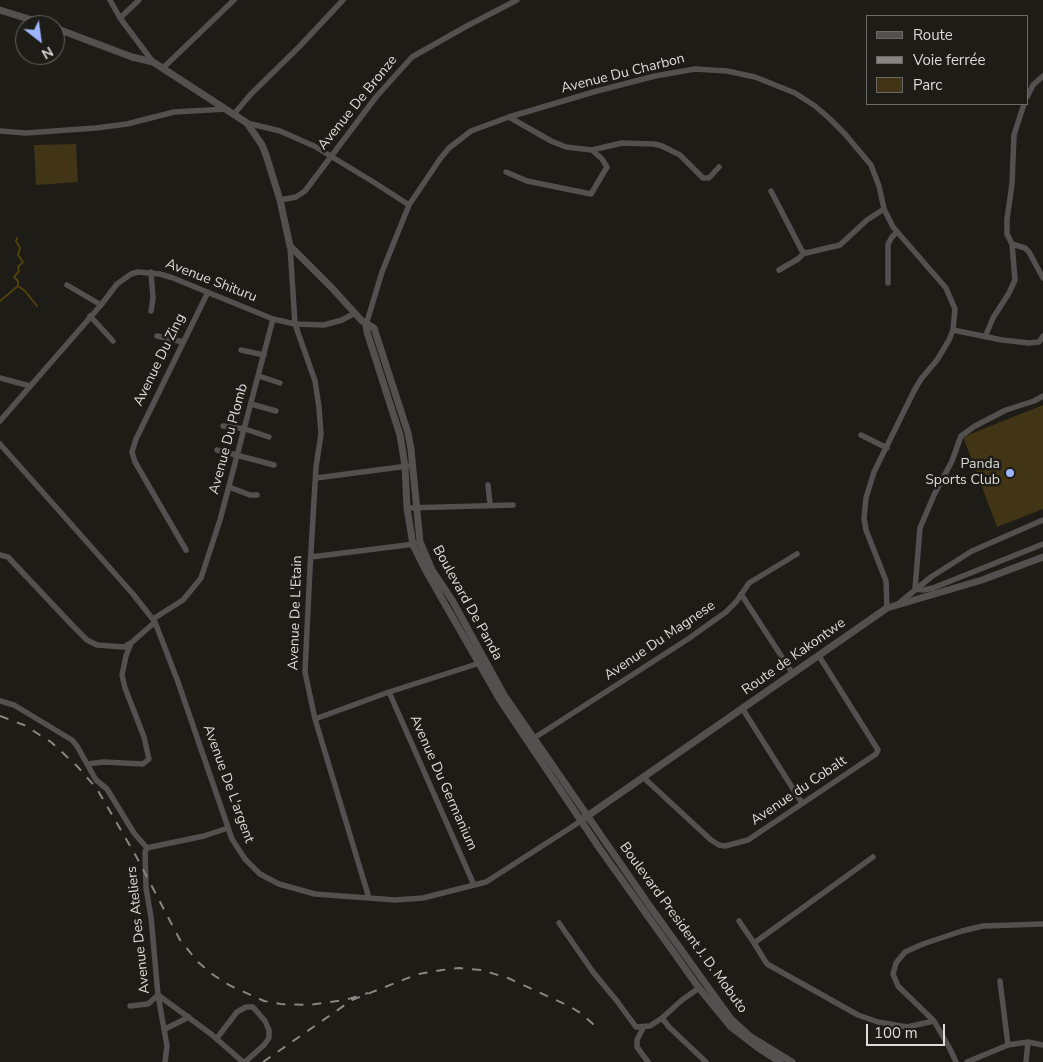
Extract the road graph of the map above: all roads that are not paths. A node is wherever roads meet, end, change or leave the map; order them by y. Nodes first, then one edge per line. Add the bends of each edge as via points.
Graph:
1 (110, 0) edge
2 (139, 0) edge
3 (234, 0) edge
4 (343, 0) edge
5 (516, 0) edge
6 (0, 10) edge
7 (16, 15) edge
8 (120, 18) junction
9 (65, 32) edge
10 (153, 62) junction
11 (163, 68) junction
12 (1043, 76) edge
13 (1028, 95) edge
14 (1024, 105) edge
15 (226, 109) junction
16 (234, 114) junction
17 (509, 117) junction
18 (247, 123) junction
19 (0, 131) edge
20 (592, 150) junction
21 (331, 155) junction
22 (719, 167) dead end
23 (506, 172) dead end
24 (771, 191) dead end
25 (280, 200) junction
26 (409, 205) junction
27 (884, 210) junction
28 (897, 232) junction
29 (1012, 244) junction
30 (290, 246) junction
31 (804, 253) junction
32 (779, 270) dead end
33 (151, 272) junction
34 (1043, 278) edge
35 (888, 283) dead end
36 (67, 285) dead end
37 (208, 292) junction
38 (101, 305) junction
39 (151, 311) dead end
40 (355, 313) junction
41 (90, 316) junction
42 (273, 319) junction
43 (295, 324) junction
44 (366, 324) junction
45 (953, 330) junction
46 (157, 336) dead end
47 (1043, 336) edge
48 (985, 337) junction
49 (113, 340) dead end
50 (183, 342) junction
51 (241, 350) dead end
52 (264, 355) junction
53 (259, 376) junction
54 (0, 378) edge
55 (280, 383) dead end
56 (30, 386) junction
57 (1043, 396) edge
58 (252, 404) junction
59 (276, 411) dead end
60 (0, 421) edge
61 (223, 426) dead end
62 (245, 429) junction
63 (861, 435) dead end
64 (269, 437) dead end
65 (0, 444) edge
66 (887, 448) junction
67 (216, 450) dead end
68 (238, 455) junction
69 (274, 465) dead end
70 (409, 465) junction
71 (316, 478) junction
72 (488, 486) dead end
73 (229, 487) junction
74 (257, 495) dead end
75 (490, 504) junction
76 (513, 505) dead end
77 (407, 508) junction
78 (417, 509) junction
79 (1043, 520) edge
80 (416, 543) junction
81 (1043, 544) edge
82 (186, 550) dead end
83 (797, 554) dead end
84 (0, 555) edge
85 (311, 557) junction
86 (1043, 557) edge
87 (915, 589) junction
88 (741, 594) junction
89 (898, 604) junction
90 (887, 608) junction
91 (154, 621) junction
92 (131, 643) junction
93 (819, 656) junction
94 (482, 663) junction
95 (793, 674) junction
96 (389, 692) junction
97 (0, 700) edge
98 (742, 708) junction
99 (315, 719) junction
100 (532, 740) junction
101 (87, 764) junction
102 (644, 778) junction
103 (802, 803) junction
104 (584, 819) junction
105 (228, 828) junction
106 (147, 848) junction
107 (873, 857) dead end
108 (474, 885) junction
109 (369, 898) junction
110 (739, 921) dead end
111 (559, 923) dead end
112 (1043, 924) edge
113 (671, 942) junction
114 (754, 942) junction
115 (1000, 982) dead end
116 (699, 988) junction
117 (158, 995) junction
118 (130, 1006) dead end
119 (189, 1017) junction
120 (662, 1018) junction
121 (934, 1021) junction
122 (643, 1028) junction
123 (165, 1029) junction
124 (217, 1038) junction
125 (1028, 1042) junction
126 (1008, 1045) junction
127 (1043, 1045) edge
128 (164, 1062) edge
129 (244, 1062) edge
130 (648, 1062) edge
131 (706, 1062) edge
132 (780, 1062) edge
133 (792, 1062) edge
134 (956, 1062) edge
135 (967, 1062) edge
136 (1026, 1062) edge

1 - 8 street
2 - 8 street
3 - 11 street
4 - 16 street
5 - 21 street, Avenue De Bronze via 412,58 376,97
6 - 7 street
8 - 10 street
9 - 10 street
10 - 11 street
11 - 15 street
12 - 13 street
14 - 29 street via 1014,136 1007,228
15 - 16 street
15 - 19 street via 174,112 96,128 26,133
16 - 18 street
17 - 20 street via 566,147
17 - 26 street, Avenue Du Charbon via 471,131 449,148
17 - 27 street, Avenue Du Charbon via 678,72 712,69 755,77 795,93 846,134 870,165
18 - 21 street via 280,131
18 - 25 street via 264,150
20 - 22 street via 622,142 654,144 680,155 704,178
20 - 23 street via 606,167 591,194 527,181
21 - 25 street, Avenue De Bronze via 301,194
21 - 26 street
24 - 31 street
25 - 30 street
26 - 44 street, Avenue Du Charbon via 382,272
27 - 28 street, Avenue Du Charbon
27 - 31 street via 867,220 840,245
28 - 35 street via 888,244
28 - 45 street, Avenue Du Charbon via 946,288 955,309
29 - 34 street via 1025,248
29 - 48 street via 1015,280
30 - 40 street, Boulevard De Panda
30 - 43 street, Avenue De L'Etain
31 - 32 street
33 - 37 street, Avenue Shituru
33 - 38 street, Avenue Shituru via 138,272 123,279
33 - 39 street
36 - 38 street
37 - 42 street, Avenue Shituru
37 - 50 street, Avenue Du Zing
38 - 41 street, Avenue Shituru
40 - 43 street, Avenue Shituru via 324,325
40 - 44 street, Boulevard De Panda
41 - 49 street
41 - 56 street, Avenue Shituru
42 - 43 street, Avenue Shituru
42 - 52 street, Avenue Du Plomb
43 - 71 street, Avenue De L'Etain via 315,381 319,407 321,434
44 - 70 street, Boulevard De Panda via 374,328 380,358 408,433
45 - 48 street
45 - 66 street, Avenue Du Charbon via 945,349 914,391
46 - 50 street
47 - 48 street via 1034,344
50 - 82 street, Avenue Du Zing via 132,452
51 - 52 street
52 - 53 street, Avenue Du Plomb
53 - 55 street
53 - 58 street, Avenue Du Plomb
54 - 56 street
56 - 60 street, Avenue Shituru
57 - 87 street via 999,414 961,436 920,528
58 - 59 street
58 - 62 street, Avenue Du Plomb
61 - 62 street
62 - 64 street
62 - 68 street, Avenue Du Plomb
63 - 66 street
65 - 91 street, Avenue De L'argent via 134,594
66 - 90 street, Avenue Du Charbon via 869,486 864,518 870,543 886,581
67 - 68 street
68 - 69 street
68 - 73 street, Avenue Du Plomb
70 - 71 street
70 - 77 street, Boulevard De Panda
70 - 78 street, Boulevard De Panda
71 - 85 street, Avenue De L'Etain
72 - 75 street
73 - 74 street
73 - 91 street, Avenue Du Plomb via 198,583 183,600
75 - 76 street
75 - 78 street
77 - 78 street
77 - 80 street, Boulevard De Panda
78 - 80 street, Boulevard De Panda
79 - 87 street via 972,551
80 - 85 street
80 - 94 street, Boulevard De Panda via 452,600
81 - 87 street via 933,588
83 - 88 street, Avenue Du Magnese via 749,583
84 - 92 street via 8,557 87,640 98,646 124,647
85 - 99 street, Avenue De L'Etain via 306,672
86 - 89 street, Route de Kakontwe via 982,580
87 - 89 street
88 - 95 street
88 - 100 street, Avenue Du Magnese via 726,612 688,639
89 - 90 street, Route de Kakontwe
90 - 93 street, Route de Kakontwe
91 - 92 street, Avenue Du Plomb
91 - 105 street, Avenue De L'argent
92 - 101 street via 122,675 149,759 143,764
93 - 95 street, Route de Kakontwe
93 - 103 street, Avenue du Cobalt via 878,750
94 - 96 street
94 - 100 street, Boulevard De Panda
95 - 98 street, Route de Kakontwe
96 - 99 street
96 - 108 street, Avenue Du Germanium
97 - 101 street via 68,736
98 - 102 street, Route de Kakontwe
98 - 103 street
99 - 109 street, Avenue De L'Etain
100 - 104 street, Boulevard De Panda
101 - 106 street
102 - 103 street, Avenue du Cobalt via 711,840 725,846 748,840
102 - 104 street, Route de Kakontwe
104 - 108 street, Avenue De L'argent via 494,878
104 - 113 street, Boulevard President J. D. Mobuto
105 - 106 street, Avenue Des Ateliers
105 - 109 street, Avenue De L'argent via 245,859 272,881 316,894
106 - 117 street, Avenue Des Ateliers via 144,872
107 - 114 street
108 - 109 street, Avenue De L'argent via 423,898
110 - 114 street
111 - 122 street via 636,1027
112 - 121 street via 983,926 954,933 905,952 896,963 894,974 898,986
113 - 116 street, Boulevard President J. D. Mobuto
113 - 133 street, Boulevard President J. D. Mobuto via 731,1019 751,1037
114 - 121 street via 767,964 858,1015 907,1027
115 - 126 street
116 - 120 street
116 - 132 street, Boulevard President J. D. Mobuto via 731,1027
117 - 118 street via 148,1004
117 - 119 street
117 - 123 street, Avenue Des Ateliers
119 - 123 street
119 - 124 street
120 - 122 street
120 - 131 street
121 - 134 street
122 - 130 street via 637,1047
123 - 128 street, Avenue Des Ateliers via 167,1046
124 - 129 street
124 - 129 street via 237,1012 253,1007 265,1021 268,1038
125 - 126 street
125 - 127 street
125 - 136 street
126 - 135 street

